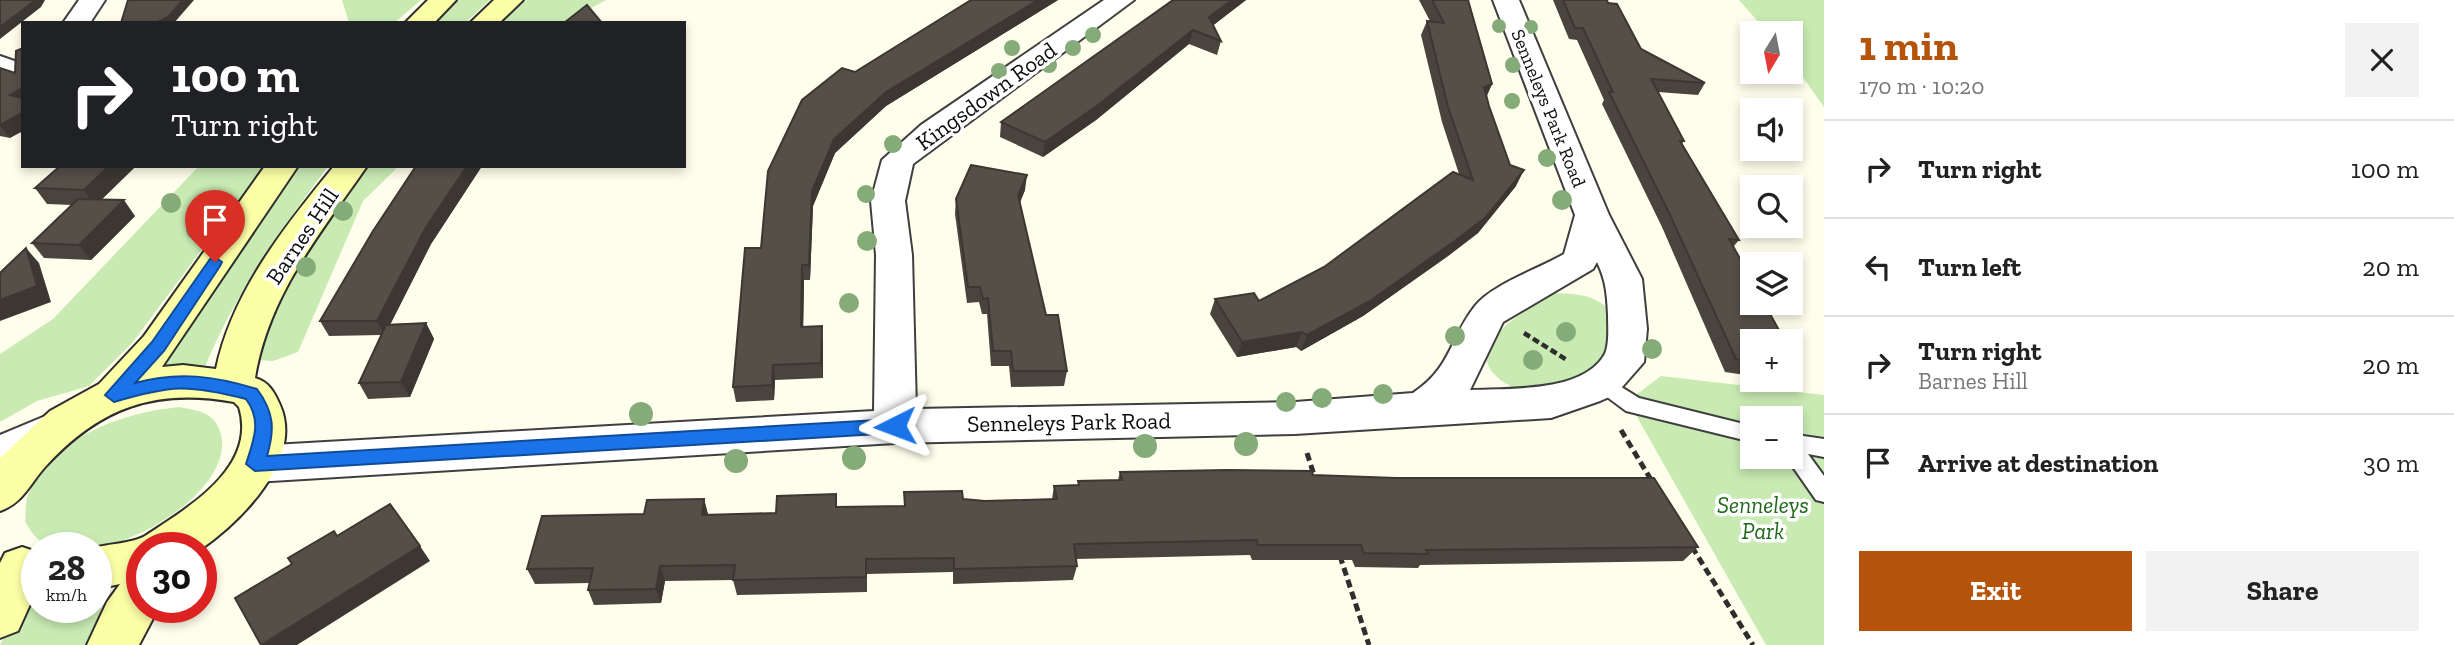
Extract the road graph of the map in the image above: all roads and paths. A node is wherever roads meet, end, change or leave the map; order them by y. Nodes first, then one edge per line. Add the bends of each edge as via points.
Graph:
1 (92, 0) edge
2 (443, 0) edge
3 (510, 0) edge
4 (1121, 0) edge
5 (1506, 0) edge
6 (76, 21) edge
7 (420, 21) edge
8 (485, 21) edge
9 (21, 57) edge
10 (0, 65) edge
11 (21, 74) edge
12 (281, 168) edge
13 (349, 168) edge
14 (1592, 215) junction
15 (1491, 312) junction
16 (1602, 383) junction
17 (233, 387) junction
18 (114, 395) junction
19 (1421, 408) junction
20 (1295, 418) junction
21 (895, 426) junction
22 (55, 429) junction
23 (1740, 431) edge
24 (1803, 446) edge
25 (1824, 448) edge
26 (0, 452) edge
27 (1803, 463) edge
28 (255, 464) junction
29 (1316, 481) edge
30 (0, 492) edge
31 (1659, 492) edge
32 (1824, 493) edge
33 (189, 532) edge
34 (1688, 539) edge
35 (1336, 544) edge
36 (20, 564) edge
37 (0, 615) edge
38 (126, 616) edge
39 (113, 645) edge
40 (1369, 645) edge
41 (1753, 645) edge

1 - 6 street
2 - 7 main road
3 - 8 main road
4 - 21 street, Kingsdown Road via 898,160 888,201 895,267
5 - 14 street, Senneleys Park Road
9 - 10 street
10 - 11 street
12 - 18 main road via 158,346
13 - 17 main road, Barnes Hill via 294,241 257,304
14 - 15 street, Senneleys Park Road via 1580,261
14 - 16 street, Senneleys Park Road via 1624,279 1628,329 1624,362
15 - 16 path
15 - 19 street via 1460,377
16 - 19 street, Senneleys Park Road via 1551,402
16 - 23 lane via 1633,405
16 - 31 path via 1615,422
17 - 18 main road via 203,381 162,382
17 - 28 main road via 251,394 261,407 266,430
18 - 22 main road
19 - 20 street, Senneleys Park Road
20 - 21 street, Senneleys Park Road
20 - 29 path
21 - 28 street, Senneleys Park Road
22 - 26 street
22 - 30 main road
24 - 25 lane
27 - 32 lane
28 - 33 main road via 229,498
34 - 41 path
35 - 40 path
36 - 37 main road
38 - 39 main road

